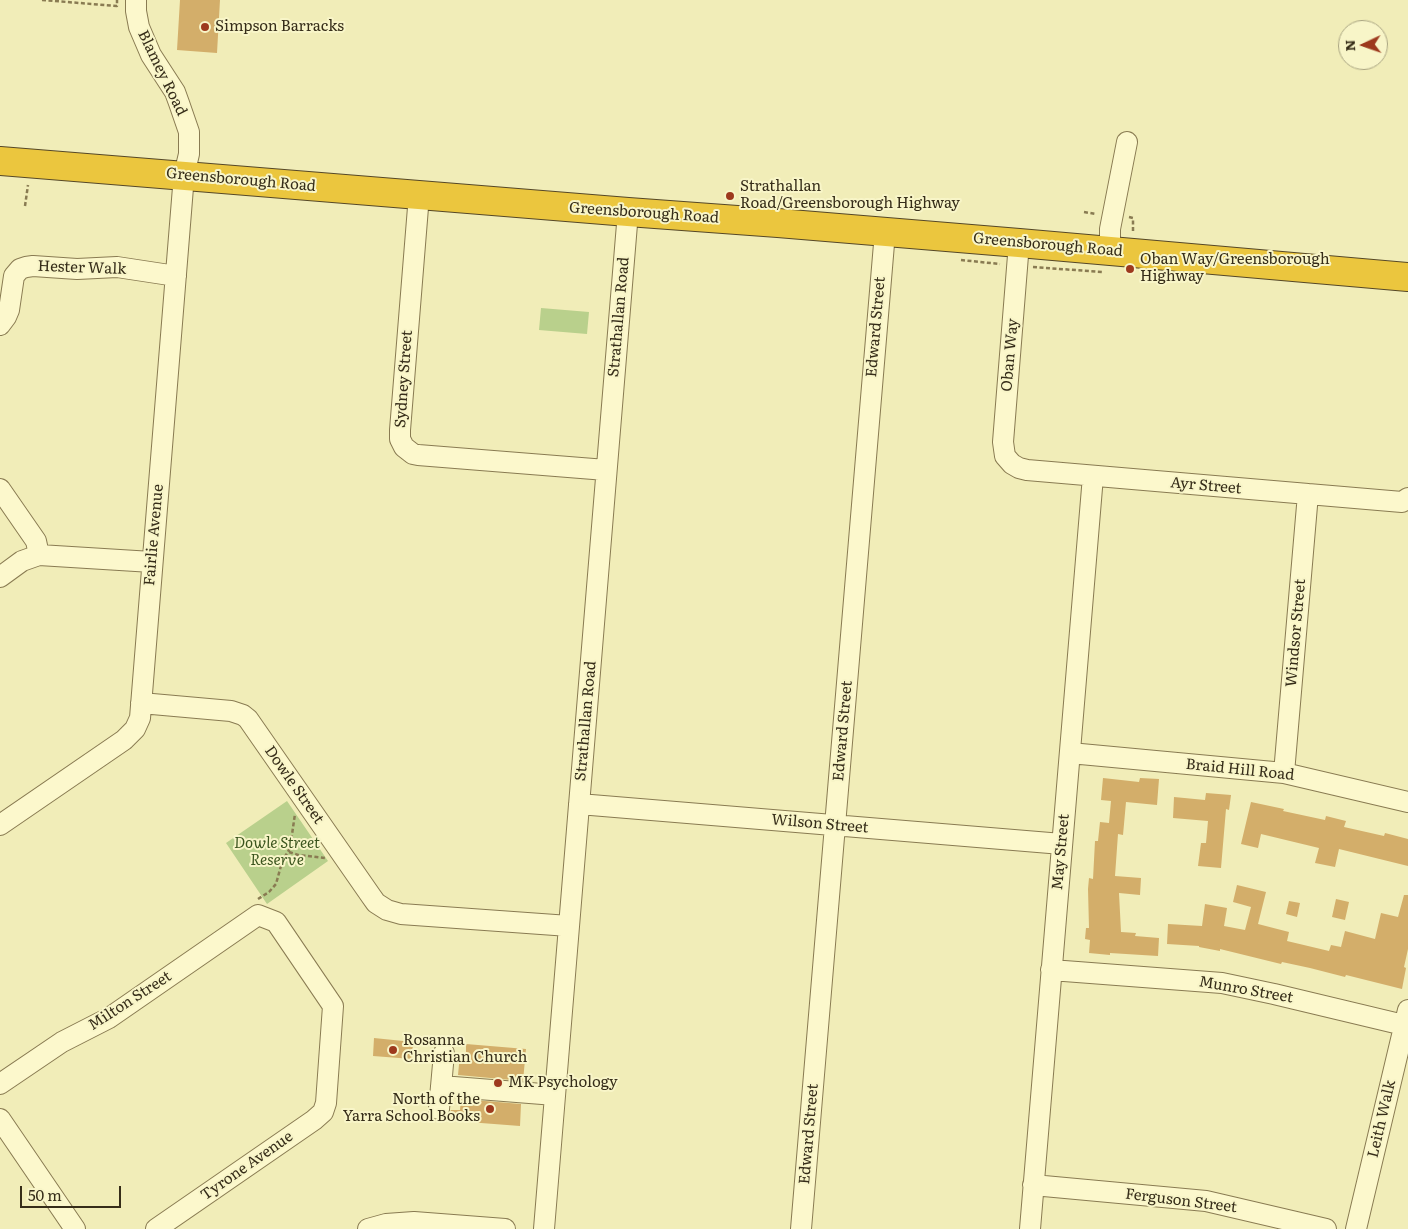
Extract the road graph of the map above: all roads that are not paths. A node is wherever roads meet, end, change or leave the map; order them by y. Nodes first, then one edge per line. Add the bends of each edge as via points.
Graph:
1 (136, 0) edge
2 (1127, 142) dead end
3 (0, 161) edge
4 (184, 175) junction
5 (419, 195) junction
6 (628, 212) junction
7 (884, 232) junction
8 (1019, 242) junction
9 (1110, 250) junction
10 (176, 276) junction
11 (1408, 277) edge
12 (0, 325) edge
13 (1012, 464) joint
14 (606, 470) junction
15 (1093, 476) junction
16 (0, 488) edge
17 (1308, 494) junction
18 (1405, 500) edge
19 (39, 555) junction
20 (152, 562) junction
21 (0, 576) edge
22 (141, 703) junction
23 (1070, 753) junction
24 (1284, 772) junction
25 (1408, 802) edge
26 (579, 804) junction
27 (0, 825) edge
28 (834, 825) junction
29 (1062, 844) junction
30 (569, 926) junction
31 (1051, 970) junction
32 (1407, 1020) edge
33 (444, 1053) dead end
34 (0, 1084) edge
35 (441, 1086) junction
36 (555, 1095) junction
37 (439, 1109) dead end
38 (0, 1119) edge
39 (314, 1120) joint
40 (1033, 1185) junction
41 (76, 1229) edge
42 (156, 1229) edge
43 (368, 1229) edge
44 (505, 1229) edge
45 (544, 1229) edge
46 (801, 1229) edge
47 (1030, 1229) edge
48 (1326, 1229) edge
49 (1356, 1229) edge

1 - 4 street, Blamey Road via 144,40 174,92 189,132 189,154
2 - 9 street via 1110,230
3 - 4 highway, Greensborough Road
4 - 5 highway, Greensborough Road
4 - 10 street, Fairlie Avenue
5 - 6 highway, Greensborough Road
5 - 14 street, Sydney Street via 400,430 404,447 418,455
6 - 7 highway, Greensborough Road
6 - 14 street, Strathallan Road
7 - 8 highway, Greensborough Road
7 - 28 street, Edward Street
8 - 9 highway, Greensborough Road
8 - 13 street, Oban Way via 1003,442 1005,456
9 - 11 highway, Greensborough Road
10 - 12 street, Hester Walk via 117,267 26,267 14,276 6,317
10 - 20 street, Fairlie Avenue
13 - 15 street, Ayr Street via 1027,470
14 - 26 street, Strathallan Road
15 - 17 street, Ayr Street
15 - 23 street, May Street
16 - 19 street via 36,541
17 - 18 street, Ayr Street
17 - 24 street, Windsor Street
19 - 20 street
19 - 21 street via 22,561
20 - 22 street, Fairlie Avenue
22 - 27 street, Fairlie Avenue via 138,724 130,734
22 - 30 street, Dowle Street via 231,711 248,719 376,903 387,910 401,914
23 - 24 street, Braid Hill Road
23 - 29 street, May Street
24 - 25 street, Braid Hill Road
26 - 28 street, Wilson Street
26 - 30 street, Strathallan Road
28 - 29 street, Wilson Street
28 - 46 street, Edward Street
29 - 31 street, May Street
30 - 36 street, Strathallan Road
31 - 32 street, Munro Street via 1222,983
31 - 40 street, May Street
32 - 49 street, Leith Walk
33 - 35 street
34 - 39 street, Milton Street via 62,1042 109,1018 257,907 276,922 333,1006 326,1103 323,1112
35 - 36 street
35 - 37 street
36 - 45 street, Strathallan Road
38 - 41 street
39 - 42 street, Tyrone Avenue
40 - 47 street, May Street
40 - 48 street, Ferguson Street via 1206,1201
43 - 44 street via 414,1222

